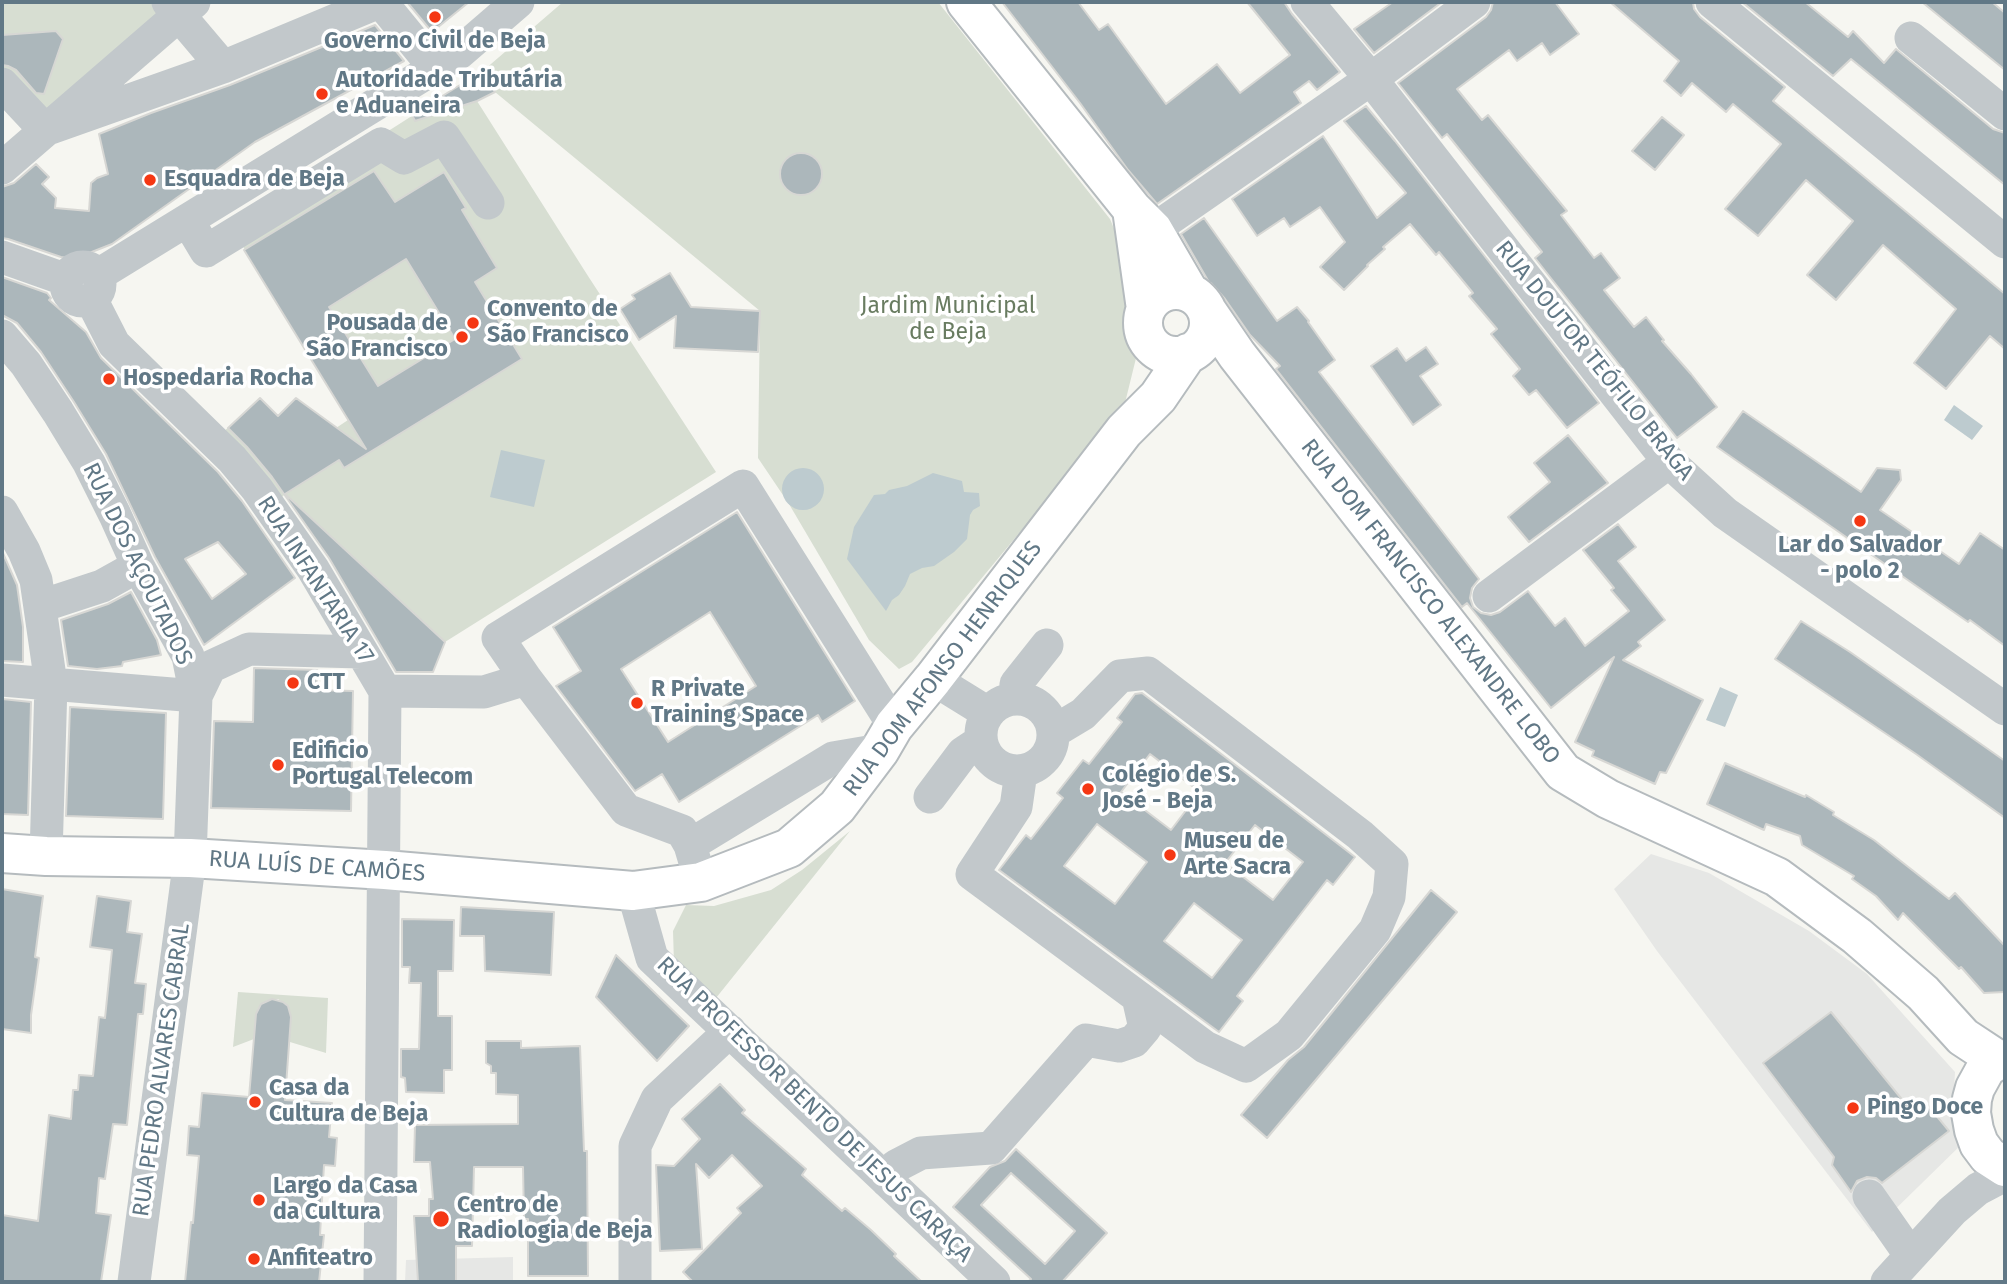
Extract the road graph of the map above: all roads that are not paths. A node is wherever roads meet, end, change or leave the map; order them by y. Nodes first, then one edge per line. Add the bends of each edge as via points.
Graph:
1 (380, 2) edge
2 (518, 2) edge
3 (966, 2) edge
4 (1307, 2) edge
5 (1474, 2) edge
6 (1712, 2) edge
7 (180, 6) edge
8 (1912, 38) dead end
9 (223, 67) junction
10 (435, 68) junction
11 (1371, 79) junction
12 (2, 84) edge
13 (2005, 114) edge
14 (45, 131) junction
15 (2, 168) edge
16 (488, 203) dead end
17 (1142, 219) junction
18 (188, 221) junction
19 (2005, 243) edge
20 (2, 257) edge
21 (85, 285) junction
22 (1198, 301) junction
23 (1146, 322) junction
24 (2, 336) edge
25 (1205, 350) junction
26 (1124, 431) junction
27 (1669, 462) junction
28 (2, 512) edge
29 (138, 566) junction
30 (1489, 596) dead end
31 (41, 606) junction
32 (1047, 645) dead end
33 (361, 652) junction
34 (526, 679) junction
35 (2, 680) edge
36 (933, 680) junction
37 (51, 684) junction
38 (385, 691) junction
39 (196, 696) junction
40 (2005, 709) edge
41 (995, 718) junction
42 (1053, 732) junction
43 (887, 738) junction
44 (1021, 772) junction
45 (930, 797) dead end
46 (690, 845) junction
47 (2, 853) edge
48 (46, 856) junction
49 (190, 858) junction
50 (385, 870) junction
51 (701, 882) junction
52 (633, 891) junction
53 (1138, 997) junction
54 (730, 1031) junction
55 (1994, 1066) edge
56 (1974, 1130) junction
57 (2005, 1167) edge
58 (2005, 1175) edge
59 (887, 1181) junction
60 (1869, 1196) dead end
61 (1951, 1211) junction
62 (1911, 1256) junction
63 (636, 1281) edge
64 (134, 1282) edge
65 (380, 1282) edge
66 (994, 1282) edge
67 (1887, 1282) edge

1 - 9 street
1 - 10 street
2 - 10 street
3 - 17 main road
4 - 11 street, RUA DOUTOR TEÓFILO BRAGA
5 - 11 street
6 - 19 street
7 - 9 street
7 - 14 street
8 - 13 street
9 - 14 street
10 - 18 street
11 - 17 street
11 - 27 street, RUA DOUTOR TEÓFILO BRAGA
12 - 14 street
14 - 15 street
16 - 18 street via 444,137 404,158 381,144 206,251
17 - 22 main road
17 - 23 main road
18 - 21 street
20 - 21 street
21 - 33 street, RUA INFANTARIA 17 via 114,344 257,489 313,569
22 - 23 main road via 1179,290 1169,290 1152,301
22 - 25 main road via 1209,327 1202,343
23 - 25 main road via 1151,344 1159,351 1178,355
23 - 26 main road via 1143,377
24 - 29 street, RUA DOS AÇOUTADOS via 26,364 89,463
25 - 26 main road, RUA DOM AFONSO HENRIQUES
25 - 55 main road, RUA DOM FRANCISCO ALEXANDRE LOBO via 1563,772 1608,799 1777,877 1857,936 1923,993
26 - 36 main road, RUA DOM AFONSO HENRIQUES
27 - 30 street
27 - 40 street, RUA DOUTOR TEÓFILO BRAGA via 1725,513
28 - 31 street via 32,570
29 - 31 street via 102,586
29 - 39 street, RUA DOS AÇOUTADOS via 188,656
31 - 37 street
32 - 41 street
33 - 38 street, RUA INFANTARIA 17
33 - 39 street via 249,649 210,667
34 - 38 street via 484,692
34 - 43 street via 498,638 743,486
34 - 46 street via 626,810 682,831
35 - 37 street
36 - 41 street
36 - 43 main road, RUA DOM AFONSO HENRIQUES
37 - 39 street
37 - 48 street
38 - 50 street
39 - 49 street, RUA DOS AÇOUTADOS
41 - 42 street via 1026,700 1045,712
41 - 44 street via 984,752 999,767
41 - 45 street
42 - 44 street via 1049,754
42 - 53 street via 1083,714 1120,676 1148,673 1392,864 1389,897 1375,930 1289,1035 1246,1066 1205,1047
43 - 46 street via 833,758
43 - 51 main road, RUA DOM AFONSO HENRIQUES via 837,807 789,848
44 - 53 street via 1016,807 972,874
46 - 51 street
47 - 48 main road, RUA LUÍS DE CAMÕES
48 - 49 main road, RUA LUÍS DE CAMÕES
49 - 50 main road, RUA LUÍS DE CAMÕES
49 - 64 street, RUA PEDRO ALVARES CABRAL
50 - 52 main road, RUA LUÍS DE CAMÕES
50 - 65 street
51 - 52 main road, RUA DOM AFONSO HENRIQUES
52 - 54 street, RUA PROFESSOR BENTO DE JESUS CARAÇA via 652,958
53 - 59 street via 1145,1028 1133,1041 1119,1046 1086,1040 991,1149 921,1153 897,1166
54 - 59 street, RUA PROFESSOR BENTO DE JESUS CARAÇA
54 - 63 street via 657,1099 635,1146
55 - 56 main road via 1972,1099
56 - 57 main road via 1988,1156
56 - 61 street via 1971,1163
58 - 61 street
59 - 66 street, RUA PROFESSOR BENTO DE JESUS CARAÇA
60 - 62 street
61 - 62 street
62 - 67 street

